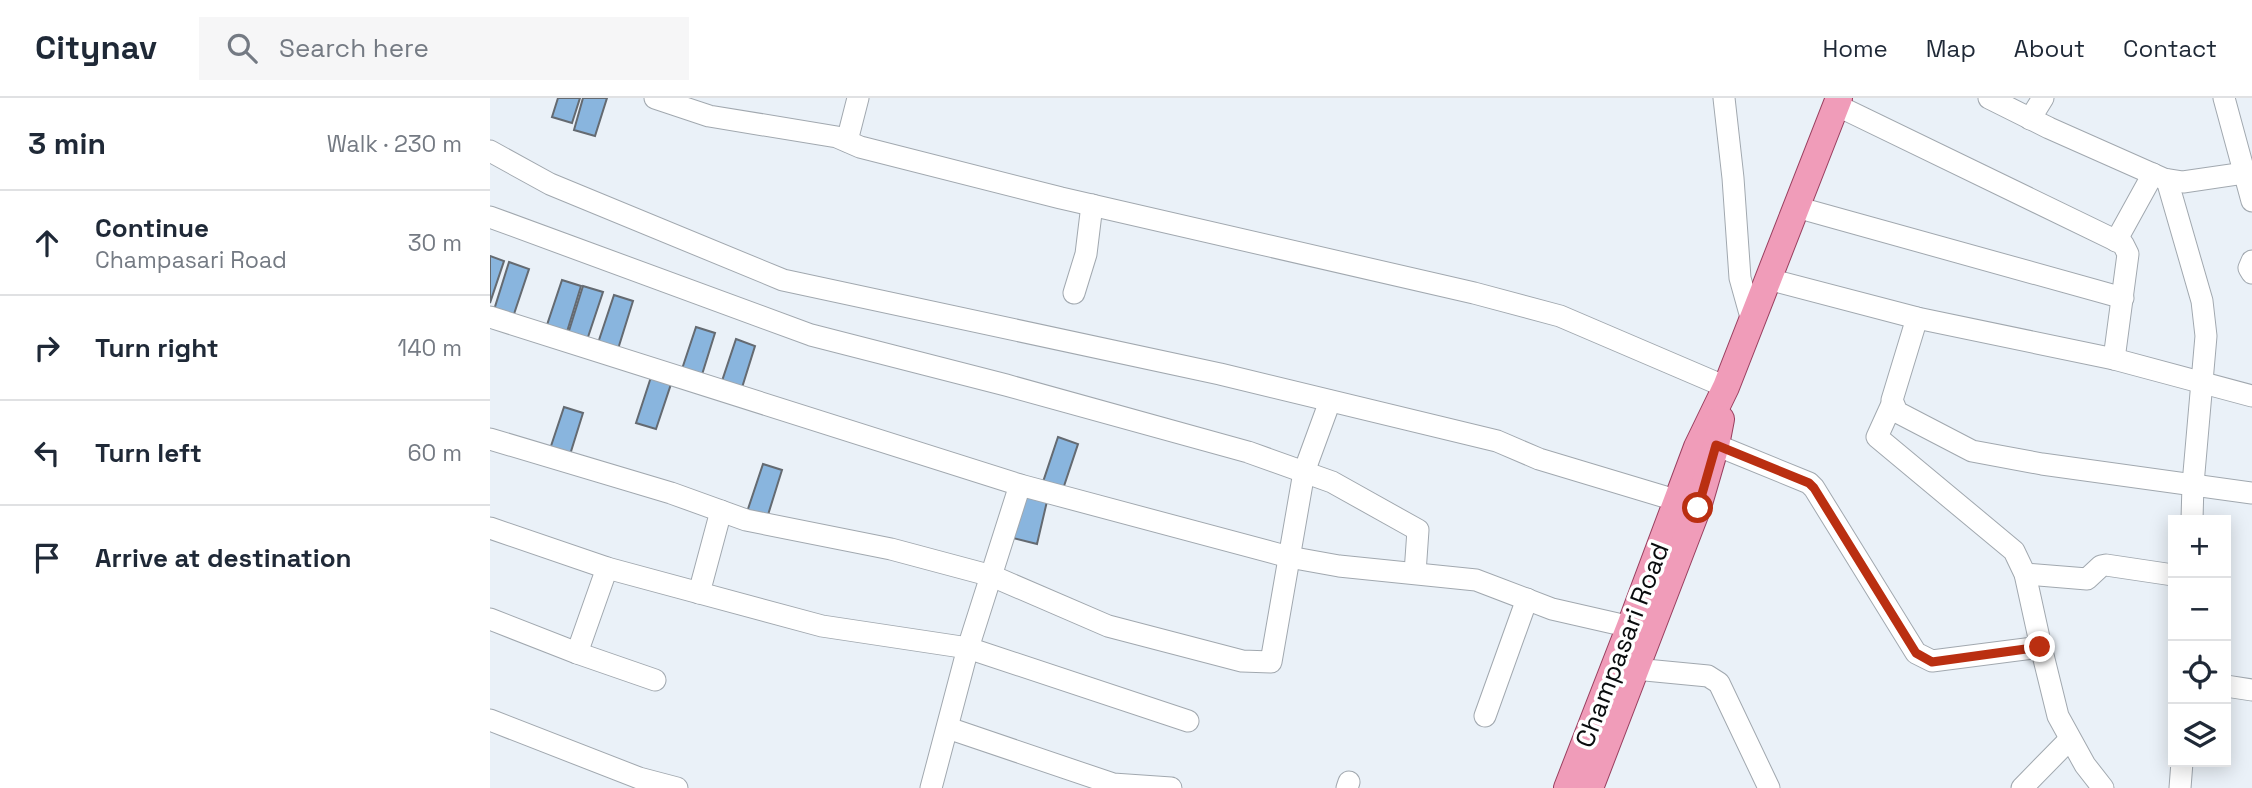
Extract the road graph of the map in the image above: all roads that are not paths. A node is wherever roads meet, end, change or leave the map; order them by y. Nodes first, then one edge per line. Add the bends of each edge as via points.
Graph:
1 (655, 98) edge
2 (858, 98) edge
3 (1724, 98) edge
4 (1989, 98) edge
5 (2043, 98) edge
6 (2224, 98) edge
7 (1837, 101) edge
8 (2030, 119) junction
9 (847, 141) junction
10 (490, 151) edge
11 (2248, 173) edge
12 (2160, 177) junction
13 (2252, 201) edge
14 (1092, 205) junction
15 (1796, 207) junction
16 (490, 218) edge
17 (2116, 240) junction
18 (2252, 261) edge
19 (2252, 273) edge
20 (1768, 279) junction
21 (1074, 293) dead end
22 (2123, 298) junction
23 (490, 317) edge
24 (1917, 318) junction
25 (1752, 321) junction
26 (2114, 359) junction
27 (2202, 384) junction
28 (1726, 387) junction
29 (2252, 396) edge
30 (1330, 401) junction
31 (1892, 404) junction
32 (490, 439) edge
33 (1716, 445) junction
34 (1304, 472) junction
35 (2193, 484) junction
36 (1020, 485) junction
37 (2252, 493) edge
38 (1687, 504) junction
39 (721, 511) junction
40 (2192, 515) edge
41 (490, 528) edge
42 (1289, 557) junction
43 (607, 568) junction
44 (1415, 573) junction
45 (2025, 574) junction
46 (2168, 574) edge
47 (992, 576) junction
48 (699, 593) junction
49 (1527, 599) junction
50 (490, 619) edge
51 (1640, 629) junction
52 (2041, 647) junction
53 (968, 648) junction
54 (577, 653) junction
55 (1635, 669) junction
56 (656, 680) dead end
57 (2231, 687) edge
58 (2252, 690) edge
59 (1485, 716) dead end
60 (490, 720) edge
61 (1188, 721) dead end
62 (948, 728) junction
63 (2070, 739) junction
64 (2182, 767) edge
65 (677, 788) edge
66 (931, 788) edge
67 (1171, 788) edge
68 (1567, 788) edge
69 (1590, 788) edge
70 (1769, 788) edge
71 (2022, 788) edge
72 (2103, 788) edge
73 (2180, 788) edge

1 - 9 street via 709,116
2 - 9 street
3 - 25 street via 1740,278
4 - 8 street
5 - 8 street
6 - 11 street
7 - 15 main road, Champasari Road
7 - 17 street
8 - 12 street
9 - 14 street
10 - 30 street via 550,184 783,280
11 - 12 street via 2183,182
11 - 13 street
12 - 17 street
12 - 27 street via 2202,301 2206,336
14 - 21 street via 1086,254
14 - 28 street via 1560,316
15 - 20 main road, Champasari Road
15 - 22 street
16 - 34 street via 811,335 1248,452
17 - 22 street via 2129,254
18 - 19 street
20 - 24 street
20 - 25 main road, Champasari Road
22 - 26 street
23 - 36 street
24 - 26 street
24 - 31 street
25 - 28 main road, Champasari Road
26 - 27 street
27 - 29 street
27 - 35 street
28 - 33 main road, Champasari Road
28 - 38 main road, Champasari Road via 1706,427
30 - 34 street
30 - 38 street via 1497,441 1539,459
31 - 35 street via 1897,412 1972,451
31 - 45 street via 1878,439 2014,551
32 - 39 street
33 - 38 main road, Champasari Road
33 - 52 street via 1814,488 1921,657 1932,662
34 - 42 street
34 - 44 street via 1332,482 1418,530
35 - 37 street
35 - 40 street
36 - 42 street
36 - 47 street
38 - 51 main road, Champasari Road
39 - 47 street
39 - 48 street
41 - 43 street
42 - 44 street
42 - 47 street via 1271,662 1242,661 1108,626
43 - 48 street
43 - 54 street
44 - 49 street via 1476,580
45 - 46 street via 2087,579 2106,565
45 - 52 street
47 - 53 street
48 - 53 street via 822,626
49 - 51 street
49 - 59 street
50 - 54 street
51 - 55 main road, Champasari Road
51 - 68 main road, Champasari Road
52 - 63 street via 2058,716
53 - 61 street
53 - 62 street
54 - 56 street
55 - 69 main road, Champasari Road
55 - 70 street via 1708,676 1719,683
57 - 58 street
60 - 65 street via 639,778
62 - 66 street
62 - 67 street via 1113,784
63 - 71 street
63 - 72 street
64 - 73 street

